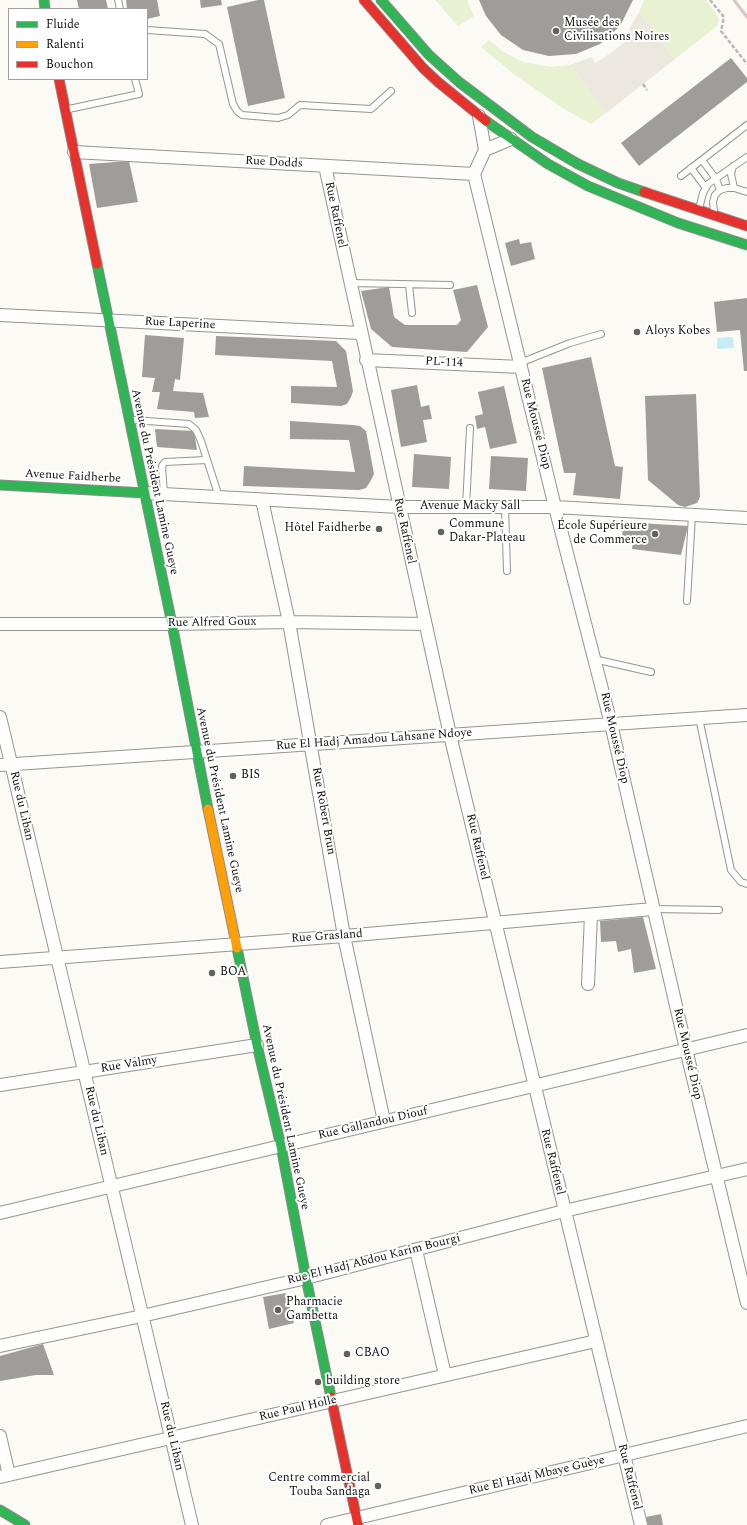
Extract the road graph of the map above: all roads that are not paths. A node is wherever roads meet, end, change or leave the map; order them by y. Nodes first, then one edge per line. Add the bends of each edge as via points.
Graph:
1 (364, 0) edge
2 (381, 0) edge
3 (148, 30) edge
4 (59, 80) edge
5 (135, 80) edge
6 (391, 91) dead end
7 (65, 110) junction
8 (479, 116) junction
9 (747, 125) edge
10 (511, 139) junction
11 (485, 150) junction
12 (74, 152) junction
13 (747, 157) edge
14 (702, 160) junction
15 (325, 166) junction
16 (733, 166) junction
17 (691, 168) junction
18 (474, 174) junction
19 (681, 176) dead end
20 (716, 178) junction
21 (706, 188) junction
22 (734, 188) junction
23 (720, 190) junction
24 (747, 192) edge
25 (699, 210) junction
26 (714, 215) junction
27 (747, 226) edge
28 (747, 245) edge
29 (350, 283) junction
30 (409, 284) junction
31 (450, 285) dead end
32 (412, 313) dead end
33 (0, 315) edge
34 (108, 320) junction
35 (360, 333) junction
36 (601, 334) dead end
37 (366, 360) junction
38 (520, 365) junction
39 (129, 419) junction
40 (470, 428) dead end
41 (208, 460) junction
42 (0, 485) edge
43 (144, 493) junction
44 (164, 494) junction
45 (219, 497) junction
46 (262, 500) junction
47 (399, 507) junction
48 (466, 507) junction
49 (506, 507) junction
50 (555, 507) junction
51 (692, 515) junction
52 (747, 518) edge
53 (507, 571) dead end
54 (687, 600) dead end
55 (289, 622) junction
56 (0, 624) edge
57 (172, 624) junction
58 (425, 624) junction
59 (594, 659) junction
60 (651, 672) dead end
61 (747, 715) edge
62 (0, 717) edge
63 (699, 718) junction
64 (611, 724) junction
65 (450, 735) junction
66 (311, 744) junction
67 (196, 752) junction
68 (6, 765) edge
69 (747, 884) edge
70 (653, 909) junction
71 (719, 910) dead end
72 (591, 914) junction
73 (494, 922) junction
74 (344, 936) junction
75 (236, 943) junction
76 (57, 957) junction
77 (0, 962) edge
78 (588, 984) dead end
79 (747, 1035) edge
80 (258, 1045) junction
81 (686, 1049) junction
82 (84, 1072) junction
83 (0, 1085) edge
84 (534, 1086) junction
85 (384, 1121) junction
86 (281, 1146) junction
87 (747, 1169) edge
88 (716, 1176) junction
89 (111, 1186) junction
90 (564, 1211) junction
91 (0, 1213) edge
92 (416, 1250) junction
93 (306, 1278) junction
94 (747, 1303) edge
95 (142, 1316) junction
96 (596, 1341) junction
97 (0, 1346) edge
98 (445, 1375) junction
99 (332, 1401) junction
100 (747, 1426) edge
101 (0, 1436) edge
102 (171, 1438) junction
103 (623, 1455) junction
104 (5, 1476) edge
105 (0, 1510) edge
106 (358, 1522) edge
107 (25, 1525) edge
108 (192, 1525) edge
109 (327, 1525) edge
110 (641, 1525) edge

1 - 8 main road via 423,68
2 - 25 main road via 444,69 486,104 532,137 578,164 618,183
3 - 6 lane via 205,34 219,44 233,104 242,115 278,118 288,115 300,105 371,110
4 - 7 main road, Avenue du Président Lamine Gueye
5 - 7 lane via 138,94
7 - 12 main road, Avenue du Président Lamine Gueye
8 - 10 main road
8 - 11 street
9 - 14 lane
10 - 11 street
10 - 28 main road via 548,164 588,186 678,223
11 - 18 street
12 - 15 street, Rue Dodds
12 - 34 main road, Avenue du Président Lamine Gueye
13 - 16 lane
14 - 17 lane
14 - 20 lane
15 - 18 street, Rue Dodds
15 - 29 street, Rue Raffenel
16 - 20 lane
16 - 22 lane via 731,174
17 - 19 lane
17 - 21 lane
18 - 38 street, Rue Moussé Diop
20 - 21 lane
20 - 23 lane
21 - 25 lane
22 - 23 lane
22 - 24 lane
23 - 26 lane via 713,202
25 - 26 main road
26 - 27 main road
29 - 30 lane
29 - 35 street, Rue Raffenel
30 - 31 lane
30 - 32 lane
33 - 34 street, Rue Laperine
34 - 35 street, Rue Laperine
34 - 39 main road, Avenue du Président Lamine Gueye
35 - 37 street, Rue Raffenel
36 - 38 lane via 570,343
37 - 38 street, PL-114
37 - 47 street, Rue Raffenel
38 - 50 street, Rue Moussé Diop
39 - 41 lane via 189,424 196,430
39 - 43 main road, Avenue du Président Lamine Gueye
40 - 48 lane
41 - 44 lane via 165,462 162,466
41 - 45 lane
42 - 43 main road, Avenue Faidherbe
43 - 44 street, Avenue Macky Sall
43 - 57 main road, Avenue du Président Lamine Gueye
44 - 45 street, Avenue Macky Sall
45 - 46 street, Avenue Macky Sall
46 - 47 street, Avenue Macky Sall
46 - 55 street, Rue Robert Brun
47 - 48 street, Avenue Macky Sall
47 - 58 street, Rue Raffenel
48 - 49 street, Avenue Macky Sall
49 - 50 street, Avenue Macky Sall
49 - 53 lane
50 - 51 street, Avenue Macky Sall
50 - 59 street, Rue Moussé Diop
51 - 52 street, Avenue Macky Sall
51 - 54 lane
55 - 57 street, Rue Alfred Goux
55 - 58 street, Rue Alfred Goux
55 - 66 street, Rue Robert Brun
56 - 57 street, Rue Alfred Goux
57 - 67 main road, Avenue du Président Lamine Gueye
58 - 65 street, Rue Raffenel
59 - 60 lane
59 - 64 street, Rue Moussé Diop
61 - 63 street, Rue El Hadj Amadou Lahsane Ndoye
62 - 68 street, Rue du Liban
63 - 64 street, Rue El Hadj Amadou Lahsane Ndoye
63 - 69 lane via 731,870 741,882
64 - 65 street, Rue El Hadj Amadou Lahsane Ndoye
64 - 70 street, Rue Moussé Diop
65 - 66 street, Rue El Hadj Amadou Lahsane Ndoye
65 - 73 street, Rue Raffenel
66 - 67 street, Rue El Hadj Amadou Lahsane Ndoye
66 - 74 street, Rue Robert Brun
67 - 68 street, Rue El Hadj Amadou Lahsane Ndoye
67 - 75 main road, Avenue du Président Lamine Gueye
68 - 76 street, Rue du Liban
70 - 71 lane
70 - 72 street, Rue Grasland
70 - 81 street, Rue Moussé Diop
72 - 73 street, Rue Grasland
72 - 78 street
73 - 74 street, Rue Grasland
73 - 84 street, Rue Raffenel
74 - 75 street, Rue Grasland
74 - 85 street, Rue Robert Brun
75 - 76 street, Rue Grasland
75 - 80 main road, Avenue du Président Lamine Gueye
76 - 77 street, Rue Grasland
76 - 82 street, Rue du Liban
79 - 81 street, Rue Gallandou Diouf
80 - 82 street, Rue Valmy
80 - 86 main road, Avenue du Président Lamine Gueye
81 - 84 street, Rue Gallandou Diouf
81 - 88 street, Rue Moussé Diop
82 - 83 street, Rue Valmy
82 - 89 street, Rue du Liban
84 - 85 street, Rue Gallandou Diouf
84 - 90 street, Rue Raffenel
85 - 86 street, Rue Gallandou Diouf
86 - 89 street, Rue Gallandou Diouf
86 - 93 main road, Avenue du Président Lamine Gueye
87 - 88 street, Rue El Hadj Abdou Karim Bourgi
88 - 90 street, Rue El Hadj Abdou Karim Bourgi
88 - 94 street, Rue Moussé Diop
89 - 91 street, Rue Gallandou Diouf
89 - 95 street, Rue du Liban
90 - 92 street, Rue El Hadj Abdou Karim Bourgi
90 - 96 street, Rue Raffenel
92 - 93 street, Rue El Hadj Abdou Karim Bourgi
92 - 98 street
93 - 95 street, Rue El Hadj Abdou Karim Bourgi
93 - 99 main road, Avenue du Président Lamine Gueye
95 - 97 street, Rue El Hadj Abdou Karim Bourgi
95 - 102 street, Rue du Liban
96 - 98 street, Rue Paul Holle
96 - 103 street, Rue Raffenel
98 - 99 street, Rue Paul Holle
99 - 102 street, Rue Paul Holle
99 - 106 main road, Avenue du Président Lamine Gueye
100 - 103 street, Rue El Hadj Mbaye Guèye
101 - 104 street
102 - 104 street, Rue Paul Holle
102 - 108 street, Rue du Liban
103 - 106 street, Rue El Hadj Mbaye Guèye
103 - 110 street, Rue Raffenel
105 - 107 main road
106 - 109 street, Rue El Hadj Mbaye Guèye

